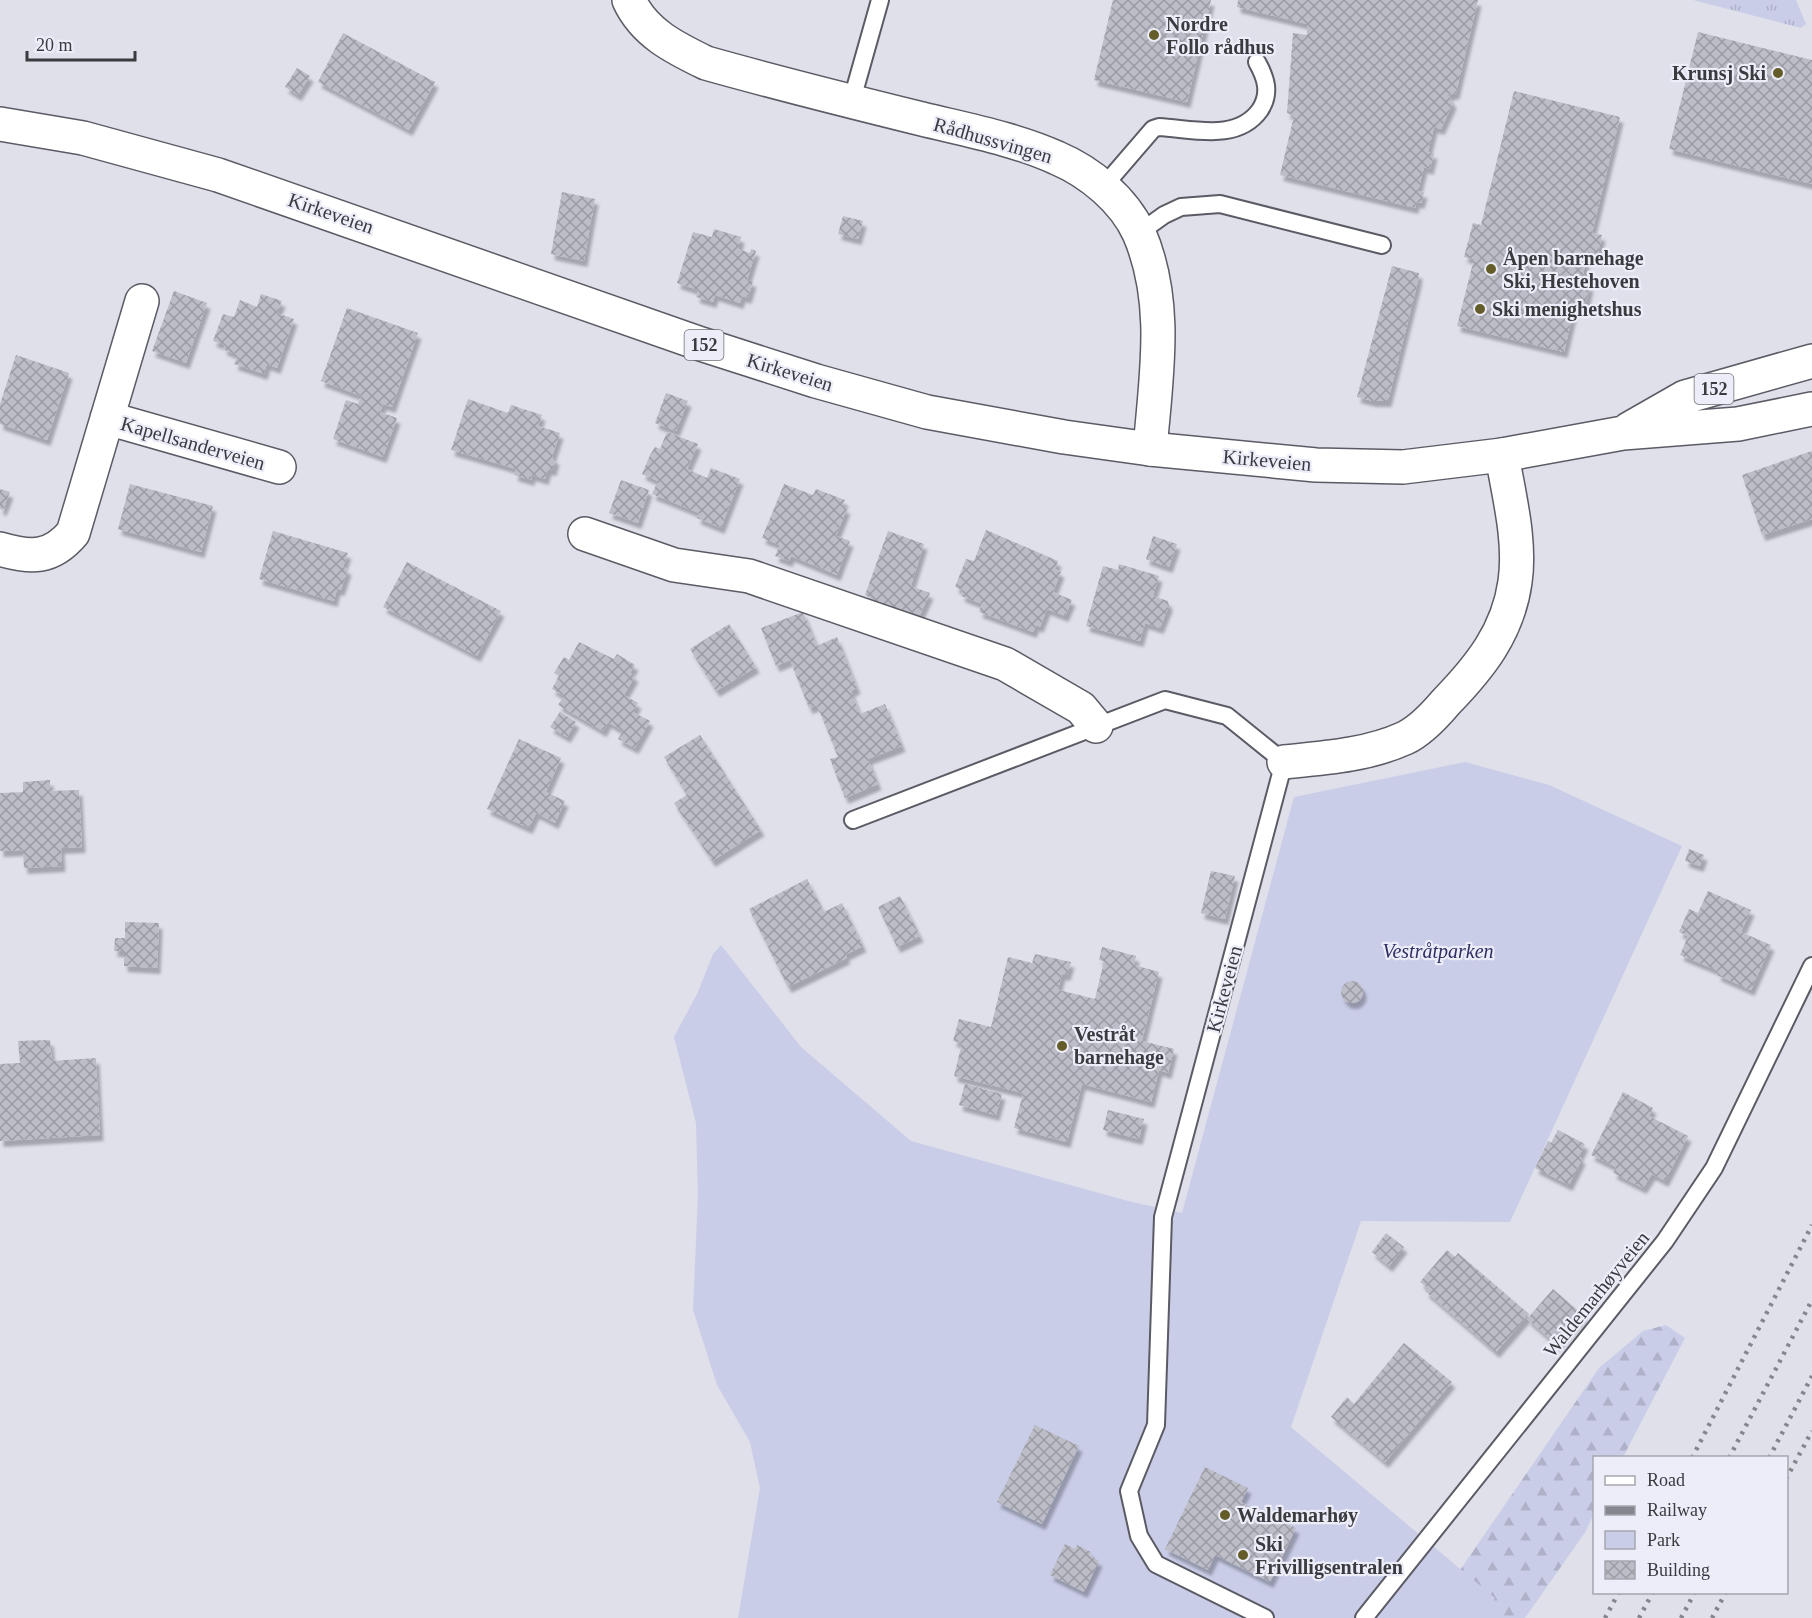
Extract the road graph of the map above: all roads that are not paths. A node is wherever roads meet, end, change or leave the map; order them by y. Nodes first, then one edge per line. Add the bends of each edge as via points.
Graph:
1 (629, 0) edge
2 (880, 0) edge
3 (1257, 62) dead end
4 (851, 103) junction
5 (0, 124) edge
6 (1103, 187) junction
7 (1139, 234) junction
8 (1382, 245) dead end
9 (142, 302) dead end
10 (1812, 361) edge
11 (1812, 409) edge
12 (107, 418) junction
13 (1623, 433) junction
14 (1150, 449) junction
15 (1502, 455) junction
16 (279, 467) dead end
17 (585, 534) dead end
18 (0, 549) edge
19 (1096, 726) junction
20 (1284, 762) junction
21 (853, 820) dead end
22 (1812, 966) edge
23 (1265, 1618) edge
24 (1364, 1618) edge

1 - 4 street, Rådhussvingen via 648,29 670,46 706,63
2 - 4 lane
3 - 6 lane via 1267,91 1252,121 1226,132 1154,129
4 - 6 street, Rådhussvingen via 1036,150 1058,158
5 - 14 street, Kirkeveien / 152 via 83,138 218,175 701,344 888,401 983,423
6 - 7 street, Rådhussvingen via 1130,216
7 - 8 lane via 1181,207 1220,204
7 - 14 street, Rådhussvingen via 1158,312
9 - 12 street, Kapellsanderveien
10 - 13 street, Kirkeveien / 152 via 1684,397
11 - 13 street, Kirkeveien / 152 via 1738,424
12 - 16 street, Kapellsanderveien
12 - 18 street, Kapellsanderveien via 73,533 61,547 40,555
13 - 15 street, Kirkeveien / 152
14 - 15 street, Kirkeveien / 152 via 1359,466 1430,465
15 - 20 street via 1516,559 1515,580 1504,625 1476,670 1436,713 1406,737 1352,754
17 - 19 street via 674,565 749,576 1005,664 1081,708
19 - 20 lane via 1165,700 1227,716
19 - 21 lane
20 - 23 lane, Kirkeveien via 1163,1216 1156,1425 1129,1491 1139,1536 1156,1564
22 - 24 lane, Waldemarhøyveien via 1714,1168 1665,1241

